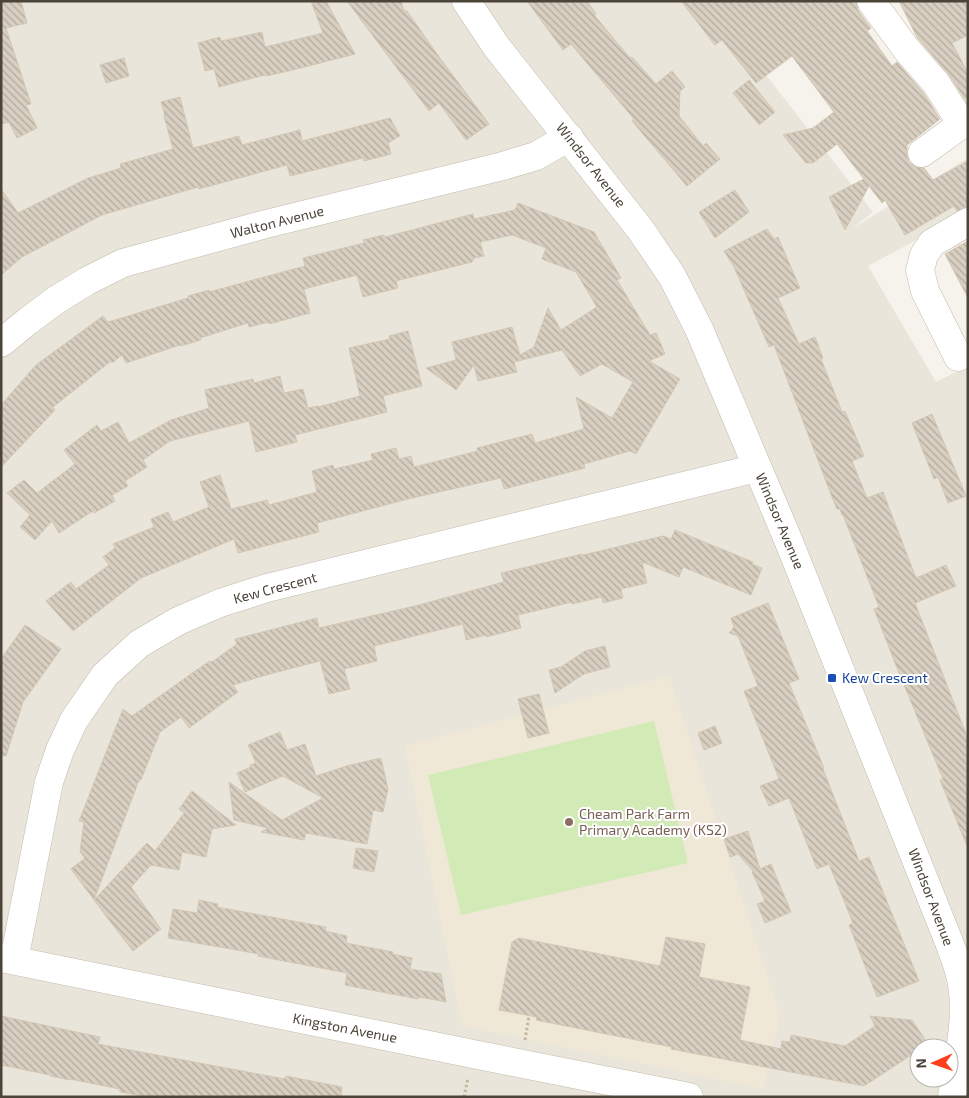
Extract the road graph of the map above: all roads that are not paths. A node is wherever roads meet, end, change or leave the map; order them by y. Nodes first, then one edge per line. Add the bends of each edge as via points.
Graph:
1 (466, 1) edge
2 (872, 1) edge
3 (569, 137) junction
4 (922, 153) dead end
5 (968, 222) edge
6 (1, 343) edge
7 (958, 357) dead end
8 (757, 468) junction
9 (8, 959) edge
10 (689, 1097) edge
11 (952, 1097) edge

1 - 3 street, Windsor Avenue via 496,46
2 - 4 street via 907,50 936,83 962,124
3 - 6 street, Walton Avenue via 536,156 503,166 123,263 56,300
3 - 8 street, Windsor Avenue via 672,276
5 - 7 street via 932,243 920,270 924,291
8 - 9 street, Kew Crescent via 266,588 178,621 139,644 105,675 74,720 60,750 49,782
8 - 11 street, Windsor Avenue via 894,801 962,982 963,1028
9 - 10 street, Kingston Avenue

